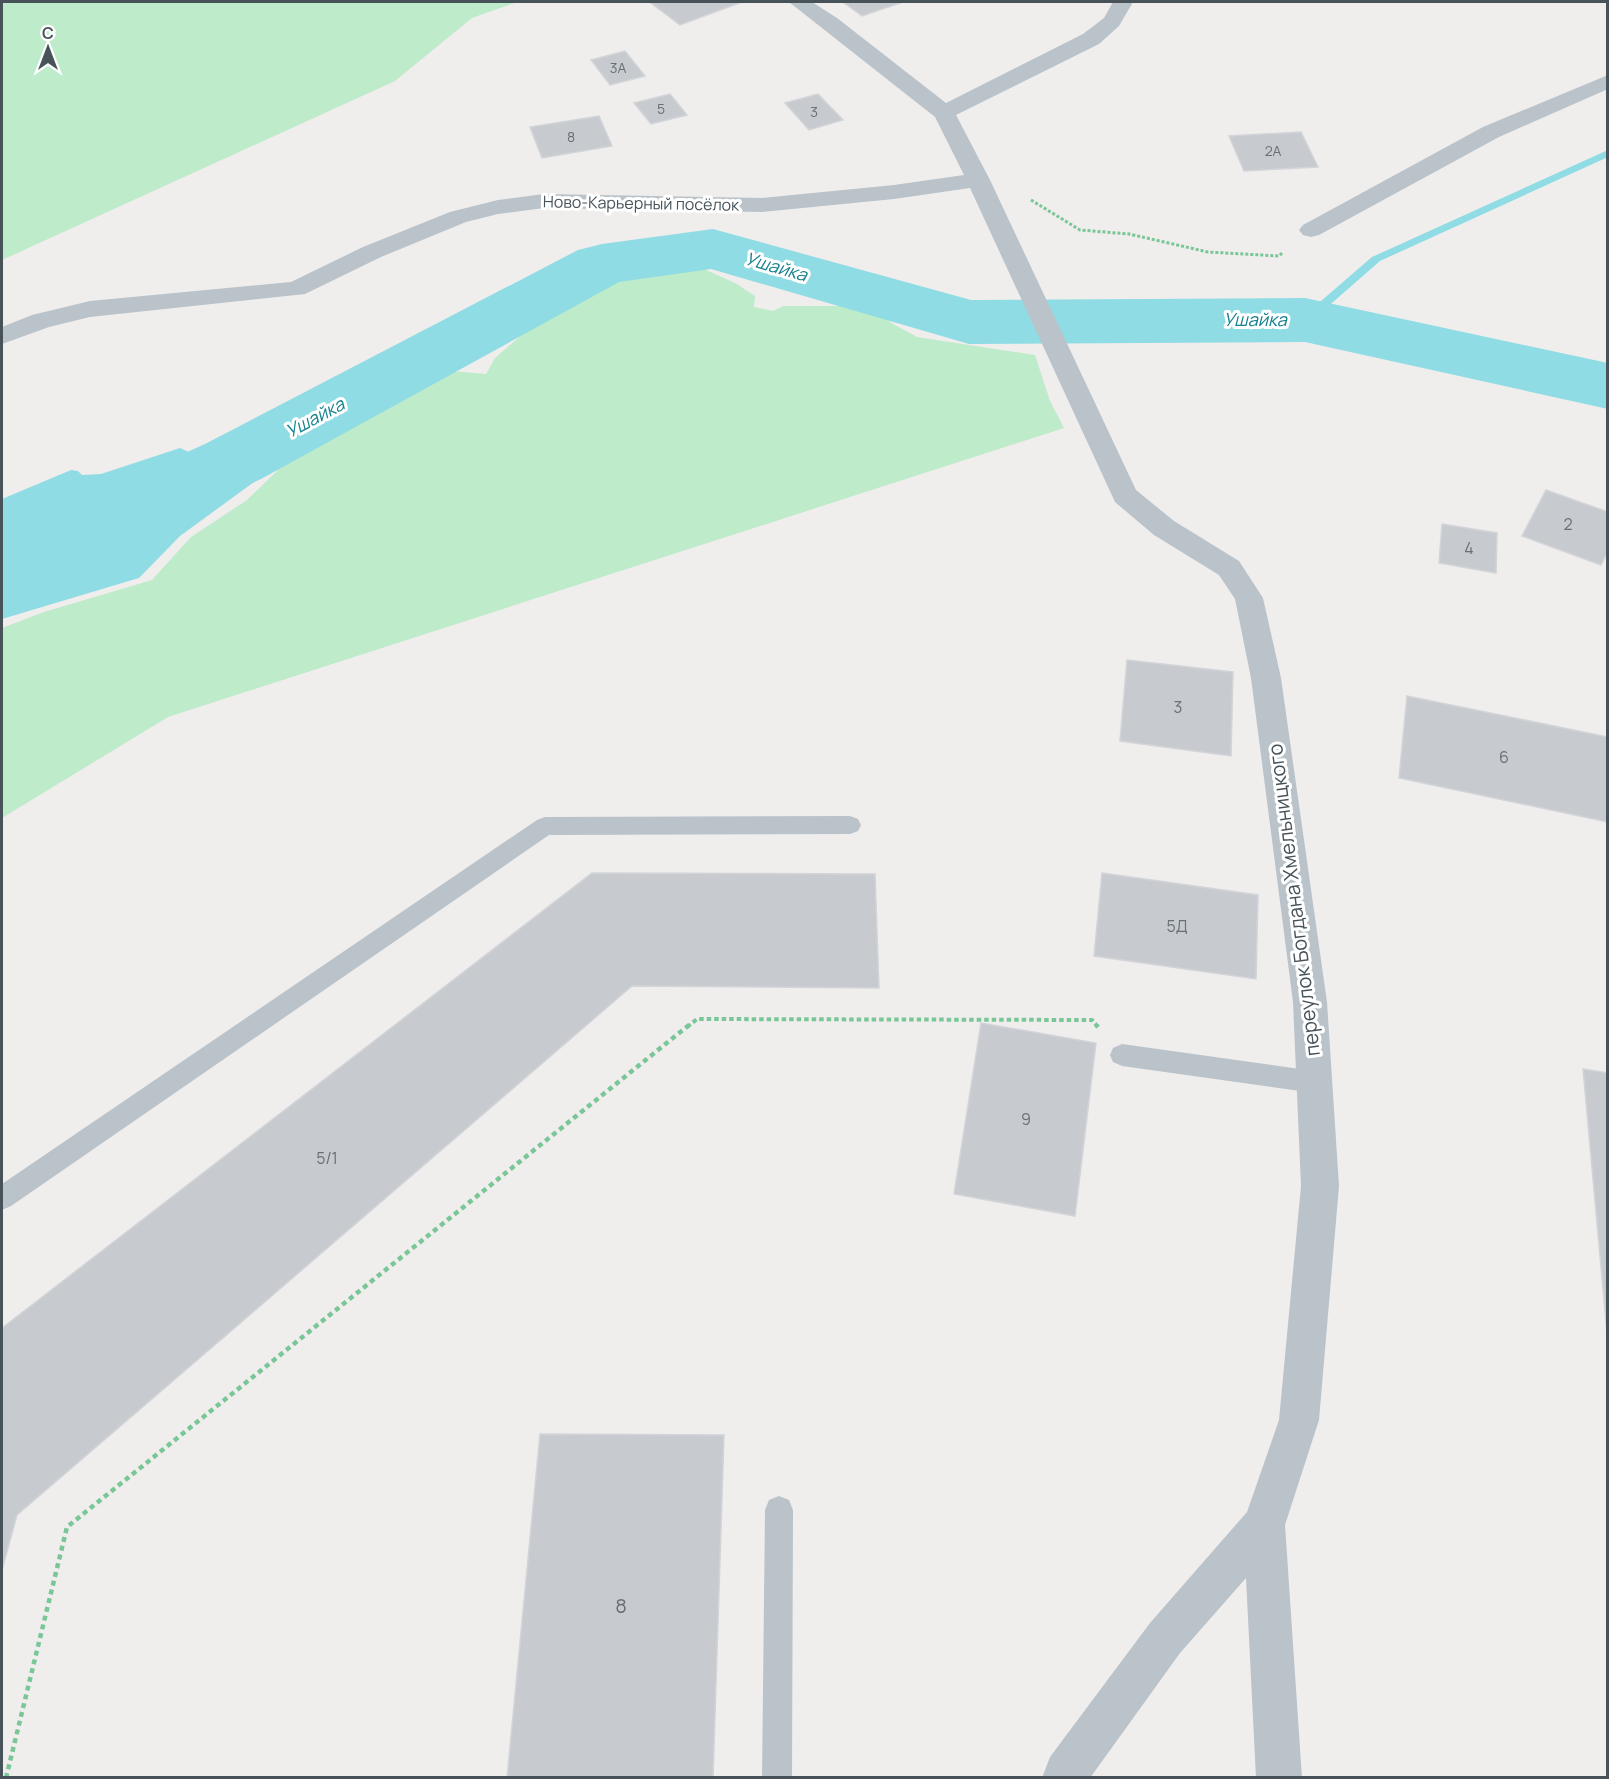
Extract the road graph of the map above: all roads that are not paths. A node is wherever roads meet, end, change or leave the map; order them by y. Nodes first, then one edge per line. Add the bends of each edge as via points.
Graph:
1 (799, 2) edge
2 (1123, 2) edge
3 (1608, 81) edge
4 (944, 113) junction
5 (978, 180) junction
6 (1311, 230) road end
7 (2, 336) edge
8 (850, 825) dead end
9 (1122, 1055) road end
10 (1314, 1082) junction
11 (2, 1198) edge
12 (779, 1510) dead end
13 (1264, 1525) junction
14 (777, 1778) edge
15 (1065, 1778) edge
16 (1279, 1778) edge

1 - 4 street
2 - 4 street via 1112,22 1091,39
3 - 6 street via 1491,132
4 - 5 street, переулок Богдана Хмельницкого
5 - 7 street, Ново-Карьерный посёлок via 762,205 544,201 498,207 458,217 383,247 296,289 90,309
5 - 10 street, переулок Богдана Хмельницкого via 1125,495 1164,528 1229,568 1249,598 1266,678 1310,1002
8 - 11 lane via 545,826
9 - 10 lane
10 - 13 street, переулок Богдана Хмельницкого via 1320,1186 1299,1420
12 - 14 lane
13 - 15 street, переулок Богдана Хмельницкого via 1165,1638
13 - 16 street, переулок Богдана Хмельницкого

